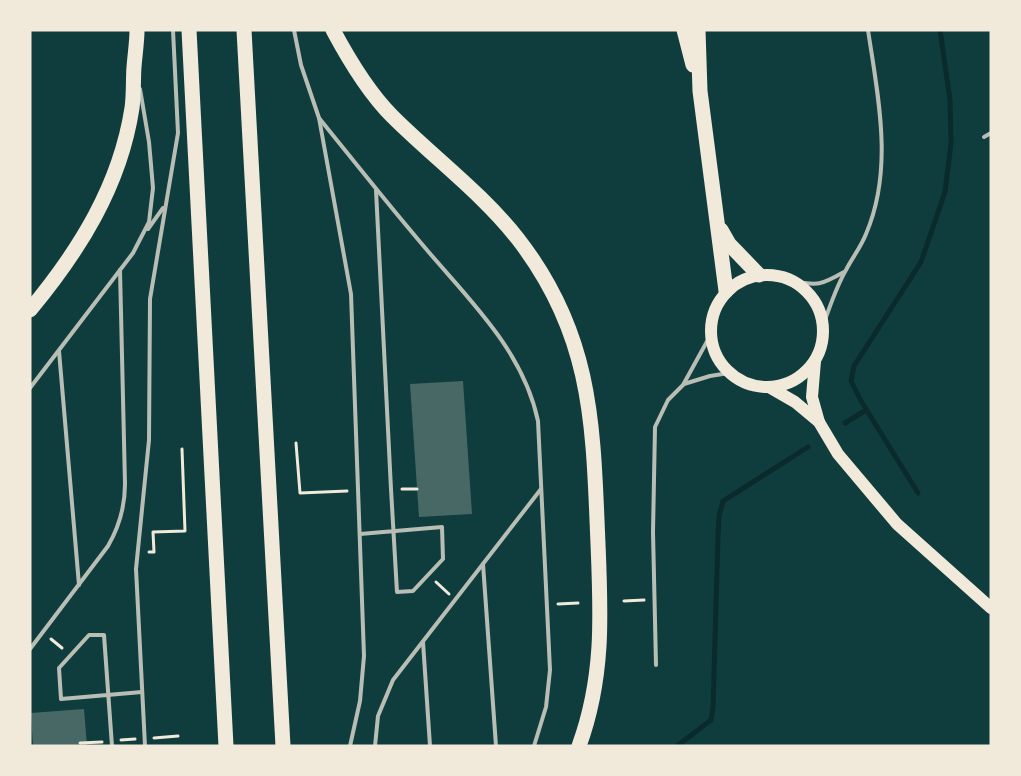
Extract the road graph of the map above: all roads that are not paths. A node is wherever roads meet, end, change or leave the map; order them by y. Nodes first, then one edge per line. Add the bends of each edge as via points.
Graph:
1 (137, 30) edge
2 (173, 30) edge
3 (189, 30) edge
4 (244, 30) edge
5 (294, 30) edge
6 (333, 30) edge
7 (684, 30) edge
8 (698, 30) edge
9 (868, 30) edge
10 (135, 56) junction
11 (700, 91) junction
12 (319, 118) junction
13 (991, 133) edge
14 (984, 137) dead end
15 (376, 189) junction
16 (165, 205) junction
17 (717, 222) junction
18 (143, 236) junction
19 (120, 270) junction
20 (845, 272) junction
21 (759, 275) junction
22 (793, 281) junction
23 (726, 291) junction
24 (30, 310) edge
25 (823, 325) junction
26 (710, 336) junction
27 (59, 350) junction
28 (815, 360) junction
29 (729, 373) junction
30 (683, 385) junction
31 (30, 387) edge
32 (769, 387) junction
33 (819, 422) junction
34 (541, 489) junction
35 (394, 531) junction
36 (360, 534) junction
37 (483, 564) junction
38 (79, 585) junction
39 (991, 608) edge
40 (423, 641) junction
41 (30, 649) edge
42 (657, 664) dead end
43 (142, 692) junction
44 (109, 695) junction
45 (112, 743) edge
46 (145, 746) edge
47 (226, 746) edge
48 (283, 746) edge
49 (350, 746) edge
50 (375, 746) edge
51 (430, 746) edge
52 (496, 746) edge
53 (534, 746) edge
54 (579, 746) edge

1 - 10 highway
2 - 16 lane via 178,133
3 - 47 highway
4 - 48 highway
5 - 12 lane
6 - 54 highway via 391,114 519,240 555,298 576,348 592,428 601,629 593,694
7 - 11 highway
8 - 11 highway
9 - 20 lane via 881,116 880,179 866,235
10 - 18 lane via 153,188 151,214
10 - 24 highway via 128,127 109,187 81,243
11 - 17 highway
12 - 15 lane
12 - 36 lane via 351,294
13 - 14 lane
15 - 34 lane via 512,354 536,412
15 - 35 lane
16 - 18 lane
16 - 43 lane via 150,299 149,440 137,552
17 - 21 highway via 729,244
17 - 23 highway
18 - 19 lane
19 - 27 lane
19 - 38 lane via 124,504 111,541
20 - 22 lane via 812,285
20 - 25 lane
21 - 22 main road
21 - 23 main road
22 - 25 main road via 813,299
23 - 26 main road via 713,312
25 - 28 main road via 822,343
26 - 29 main road via 715,354
26 - 30 lane
27 - 31 lane
27 - 38 lane
28 - 32 main road via 798,378
28 - 33 main road via 812,397
29 - 30 lane
29 - 32 main road via 745,383
30 - 42 lane via 668,400 654,435
32 - 33 main road
33 - 39 main road via 838,454 897,524
34 - 37 lane
34 - 53 lane via 549,683
35 - 35 lane via 442,527 444,559 413,591 397,592
35 - 36 lane
36 - 49 lane via 364,656
37 - 40 lane
37 - 52 lane
38 - 41 lane
40 - 50 lane via 386,691
40 - 51 lane
43 - 44 lane
43 - 46 lane
44 - 44 lane via 61,699 58,668 89,635 104,635
44 - 45 lane

